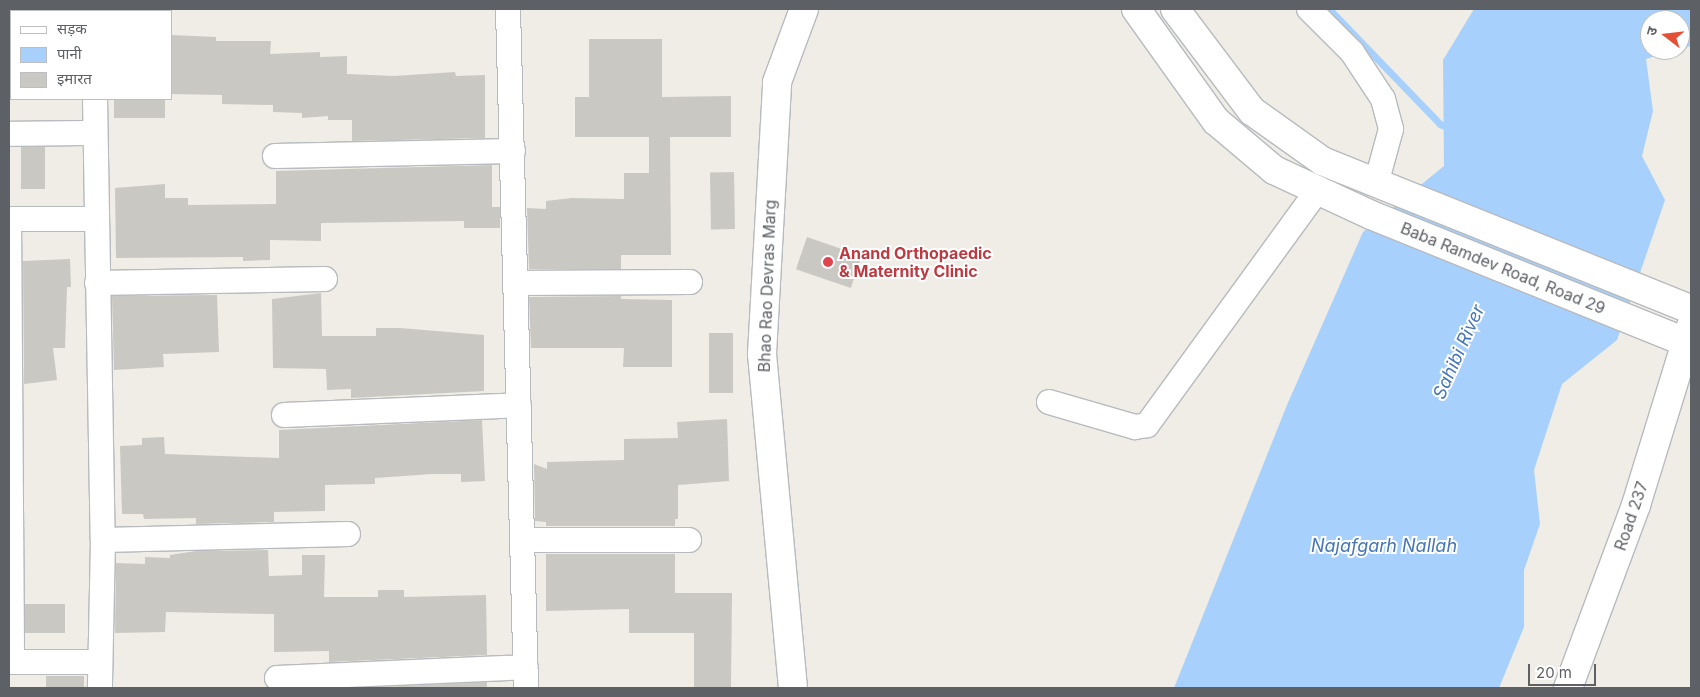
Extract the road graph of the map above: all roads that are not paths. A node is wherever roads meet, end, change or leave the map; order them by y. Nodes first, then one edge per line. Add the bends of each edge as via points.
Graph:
1 (508, 9) edge
2 (804, 9) edge
3 (1136, 9) edge
4 (1175, 9) edge
5 (1309, 9) edge
6 (95, 100) edge
7 (95, 133) junction
8 (9, 134) edge
9 (512, 151) junction
10 (275, 156) dead end
11 (1380, 185) junction
12 (1318, 190) junction
13 (1364, 211) junction
14 (9, 219) edge
15 (96, 219) junction
16 (325, 279) dead end
17 (690, 282) dead end
18 (97, 283) junction
19 (516, 283) junction
20 (1691, 309) edge
21 (1689, 337) edge
22 (1049, 402) dead end
23 (519, 405) junction
24 (284, 415) dead end
25 (348, 534) dead end
26 (103, 540) junction
27 (523, 540) junction
28 (688, 540) dead end
29 (10, 662) edge
30 (100, 662) junction
31 (277, 678) dead end
32 (526, 678) edge
33 (100, 688) edge
34 (793, 688) edge
35 (1568, 688) edge

1 - 9 street
2 - 34 street, Bhao Rao Devras Marg via 777,82 762,354
3 - 12 street, Baba Ramdev Road, Road 29 via 1216,121 1274,170
4 - 11 street via 1252,110 1322,161
5 - 11 street via 1352,52 1383,99 1390,128
6 - 7 street
7 - 8 street
7 - 15 street
9 - 10 street
9 - 19 street
11 - 13 street
11 - 20 street
12 - 13 street, Baba Ramdev Road, Road 29
12 - 22 street via 1147,424 1135,427
13 - 21 street, Baba Ramdev Road, Road 29 via 1635,321
14 - 15 street
14 - 29 street
15 - 18 street
16 - 18 street
17 - 19 street
18 - 26 street
19 - 23 street
21 - 35 street, Road 237 via 1636,505
23 - 24 street
23 - 27 street
25 - 26 street
26 - 30 street
27 - 28 street
27 - 32 street
29 - 30 street
30 - 33 street
31 - 32 street

